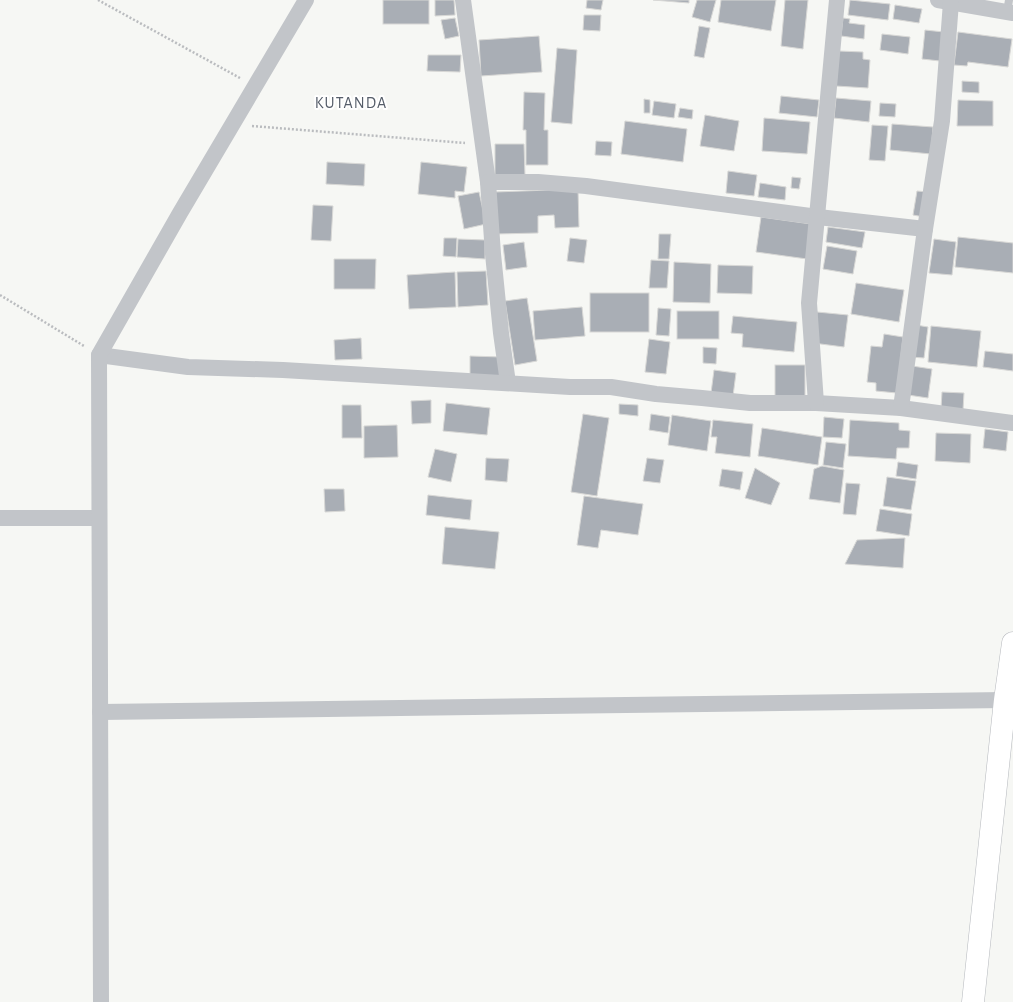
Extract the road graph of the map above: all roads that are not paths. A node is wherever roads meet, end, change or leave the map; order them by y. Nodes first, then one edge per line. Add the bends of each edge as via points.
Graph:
1 (306, 0) edge
2 (463, 0) edge
3 (837, 0) edge
4 (944, 1) edge
5 (1010, 8) edge
6 (488, 182) junction
7 (818, 217) junction
8 (925, 229) junction
9 (99, 355) junction
10 (508, 383) junction
11 (816, 403) junction
12 (901, 408) junction
13 (1013, 423) edge
14 (0, 518) edge
15 (98, 518) junction
16 (1013, 643) edge
17 (1005, 700) junction
18 (100, 712) junction
19 (101, 1002) edge
20 (972, 1002) edge

1 - 9 street
2 - 6 street
3 - 7 street
4 - 5 street
4 - 8 street via 942,121
6 - 7 street via 538,182 586,186
6 - 10 street via 493,254
7 - 8 street
7 - 11 street via 808,303
8 - 12 street
9 - 10 street via 188,367
9 - 15 street
10 - 11 street via 611,387 750,403
11 - 12 street
12 - 13 street
14 - 15 street
15 - 18 street
16 - 17 street
17 - 18 street
17 - 20 street
18 - 19 street

